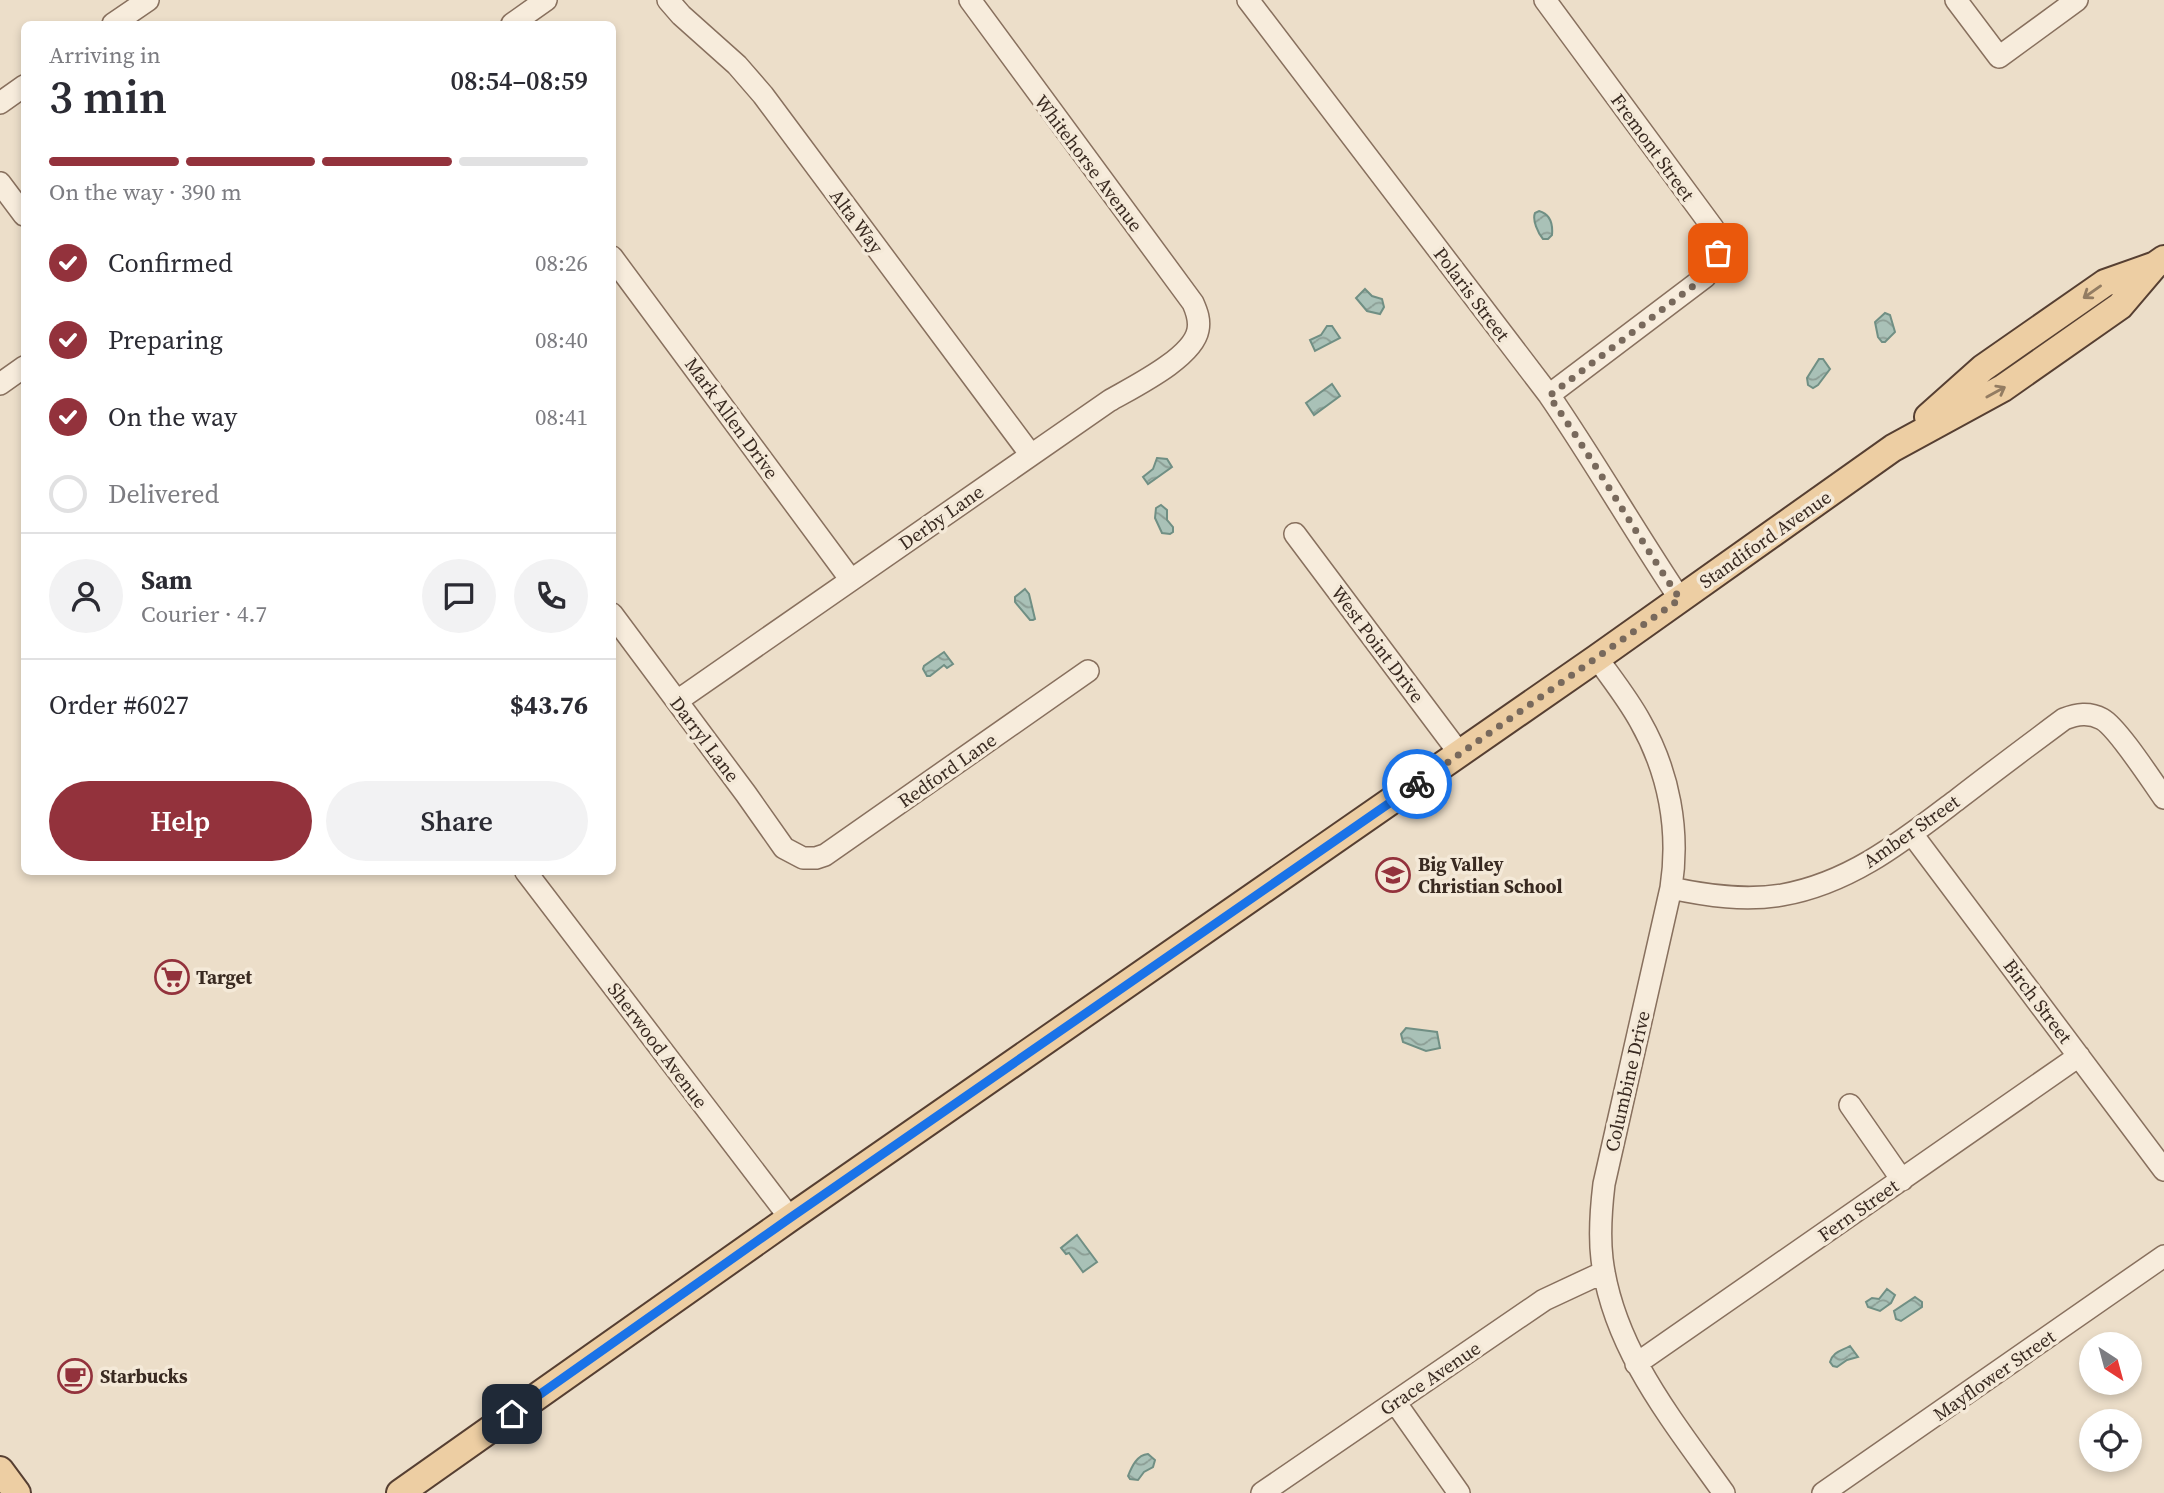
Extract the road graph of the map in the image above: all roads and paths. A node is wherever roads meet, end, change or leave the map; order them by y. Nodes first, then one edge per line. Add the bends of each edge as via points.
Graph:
1 (148, 0) edge
2 (546, 0) edge
3 (667, 0) edge
4 (970, 0) edge
5 (1248, 0) edge
6 (1545, 0) edge
7 (1956, 0) edge
8 (2077, 0) edge
9 (117, 21) edge
10 (516, 21) edge
11 (21, 88) edge
12 (0, 103) edge
13 (0, 183) edge
14 (21, 211) edge
15 (616, 262) edge
16 (2159, 263) edge
17 (1198, 329) joint
18 (21, 369) edge
19 (0, 384) edge
20 (1549, 396) junction
21 (1031, 456) junction
22 (1295, 534) dead end
23 (851, 580) junction
24 (1680, 599) junction
25 (616, 619) edge
26 (1597, 658) junction
27 (1088, 671) dead end
28 (677, 701) junction
29 (1460, 754) junction
30 (2164, 798) edge
31 (1912, 834) junction
32 (803, 858) joint
33 (528, 875) edge
34 (1671, 888) junction
35 (2079, 1056) junction
36 (1850, 1105) dead end
37 (2164, 1170) edge
38 (1902, 1180) junction
39 (790, 1218) junction
40 (2164, 1256) edge
41 (1604, 1272) junction
42 (1636, 1364) junction
43 (1395, 1402) junction
44 (0, 1470) edge
45 (17, 1493) edge
46 (400, 1493) edge
47 (1262, 1493) edge
48 (1459, 1493) edge
49 (1724, 1493) edge
50 (1823, 1493) edge

1 - 9 street
2 - 10 street
3 - 21 street, Alta Way via 764,95
4 - 17 street, Whitehorse Avenue via 1193,303
5 - 20 street, Polaris Street
6 - 20 street, Fremont Street via 1713,228 1718,241 1714,266 1705,277
7 - 8 street via 1998,57
11 - 12 street
13 - 14 street
15 - 23 street, Mark Allen Drive
16 - 24 main road, Standiford Avenue via 2120,306 2003,388 1893,448
17 - 21 street, Derby Lane via 1182,355
18 - 19 street
20 - 24 street, Polaris Street
21 - 23 street, Derby Lane
22 - 29 street, West Point Drive
23 - 28 street, Derby Lane
24 - 26 main road, Standiford Avenue
25 - 28 street, Darryl Lane
26 - 29 main road, Standiford Avenue
26 - 34 street, Columbine Drive via 1639,719 1665,779 1675,844
27 - 32 street, Redford Lane via 825,855
28 - 32 street, Darryl Lane via 784,848
29 - 39 main road, Standiford Avenue
30 - 31 street, Amber Street via 2108,723 2077,714 2064,719
31 - 34 street, Amber Street via 1846,875 1782,895 1706,896
31 - 35 street, Birch Street
33 - 39 street, Sherwood Avenue
34 - 41 street, Columbine Drive via 1604,1184 1600,1222
35 - 37 street, Birch Street
35 - 38 street, Fern Street
36 - 38 street
38 - 42 street, Fern Street
39 - 46 main road, Standiford Avenue
40 - 50 street, Mayflower Street
41 - 42 street, Columbine Drive via 1611,1304
41 - 43 street, Grace Avenue via 1544,1300
42 - 49 street, Columbine Drive
43 - 47 street, Grace Avenue
43 - 48 street
44 - 45 main road

